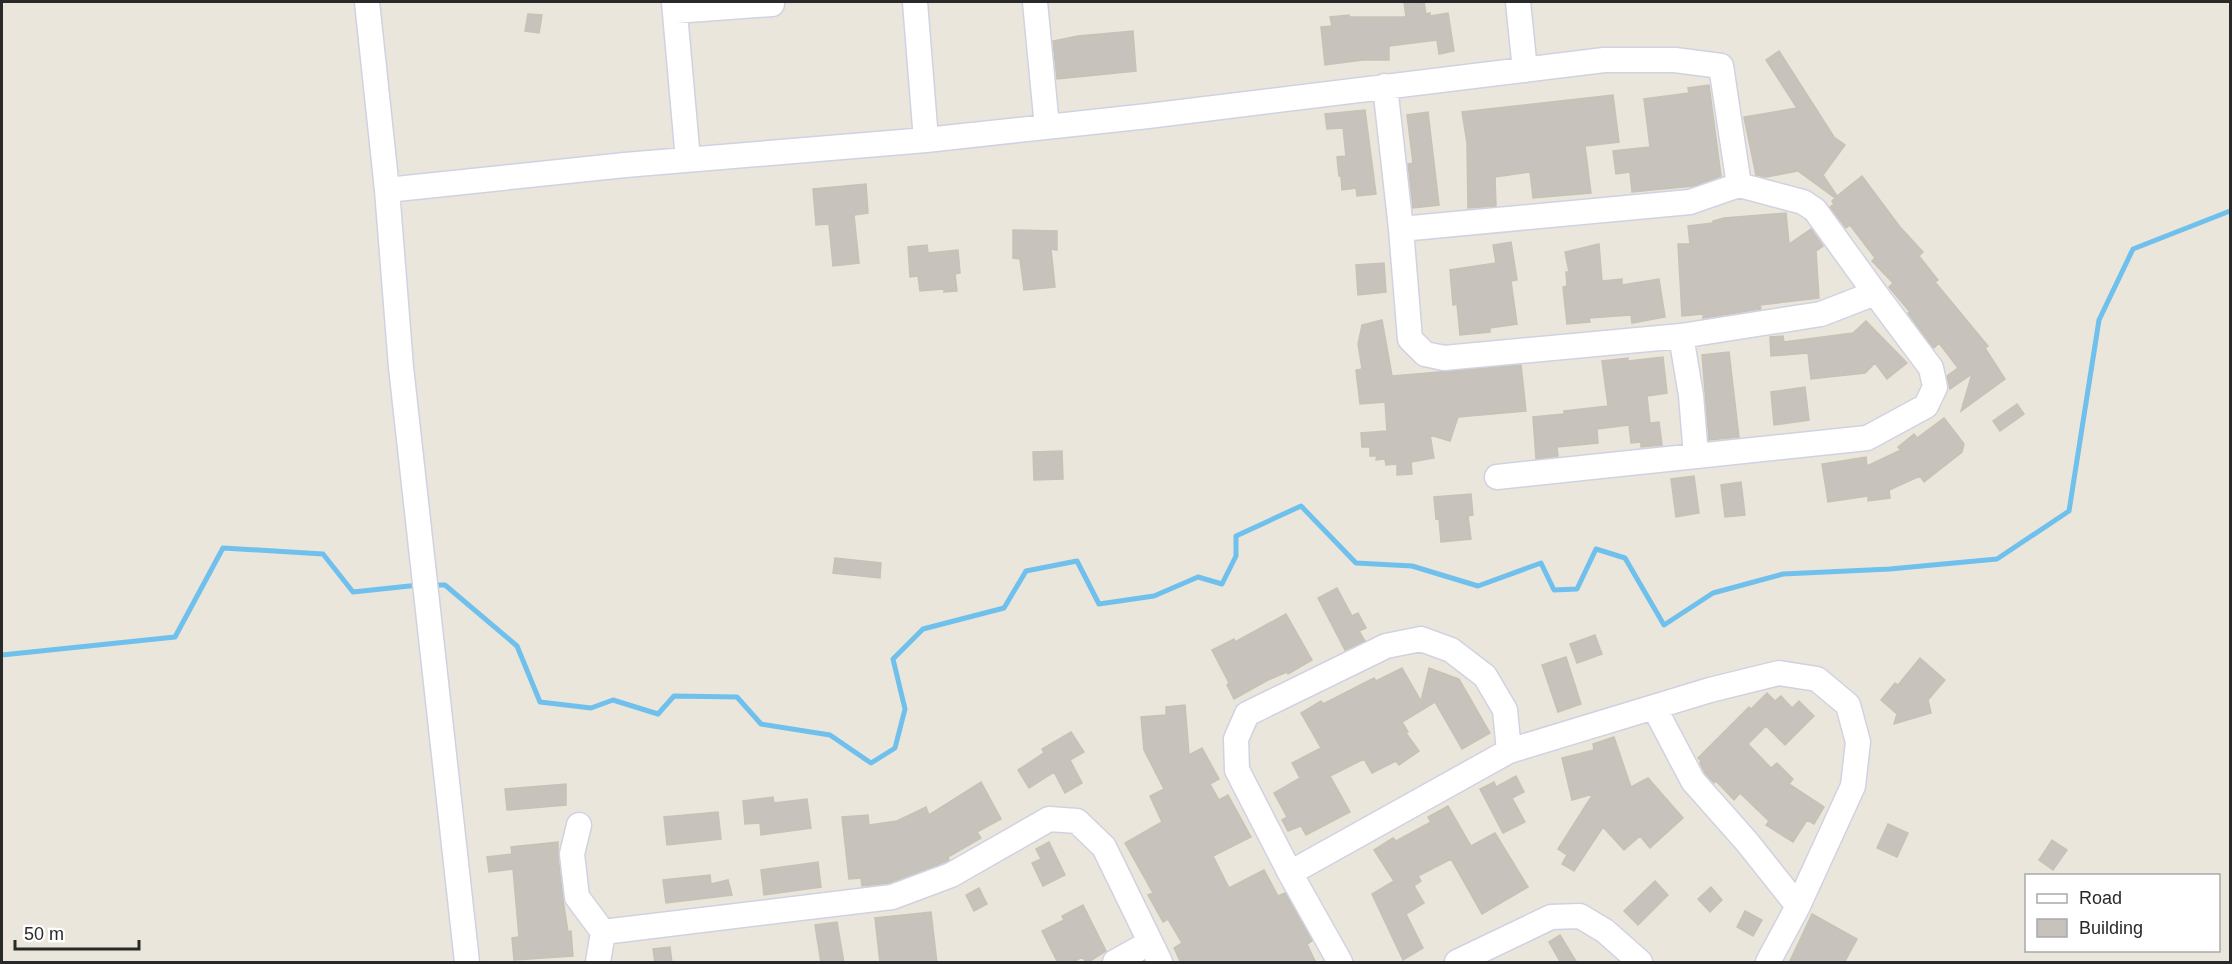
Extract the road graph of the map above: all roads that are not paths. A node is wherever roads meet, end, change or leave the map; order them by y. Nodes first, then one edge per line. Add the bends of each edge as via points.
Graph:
1 (367, 2) edge
2 (772, 2) edge
3 (915, 2) edge
4 (1035, 2) edge
5 (1518, 2) edge
6 (675, 6) edge
7 (1524, 70) junction
8 (1385, 86) junction
9 (1047, 127) junction
10 (926, 140) junction
11 (688, 160) junction
12 (1739, 185) junction
13 (387, 190) junction
14 (1401, 230) junction
15 (1875, 293) junction
16 (1681, 336) junction
17 (1696, 456) junction
18 (1497, 477) dead end
19 (1654, 707) junction
20 (1509, 751) junction
21 (579, 825) dead end
22 (1290, 873) junction
23 (1798, 906) junction
24 (603, 932) junction
25 (1155, 953) edge
26 (467, 963) edge
27 (598, 963) edge
28 (1115, 963) edge
29 (1340, 963) edge
30 (1457, 963) edge
31 (1640, 963) edge
32 (1768, 963) edge

1 - 13 street
2 - 6 street
3 - 10 street
4 - 9 street
5 - 7 street
6 - 11 street
7 - 8 street
7 - 12 street via 1604,60 1675,60 1721,66
8 - 9 street
8 - 14 street
9 - 10 street
10 - 11 street
11 - 13 street
12 - 14 street via 1690,202
12 - 15 street via 1793,198 1815,210
13 - 26 street via 401,367
14 - 16 street via 1410,339 1425,354 1444,358
15 - 16 street via 1821,314
15 - 17 street via 1931,368 1935,387 1926,406 1867,438
16 - 17 street
17 - 18 street
19 - 20 street
19 - 23 street via 1693,782
19 - 23 street via 1779,673 1817,679 1848,705 1858,742 1853,786
20 - 22 street
20 - 22 street via 1504,711 1485,676 1451,650 1421,639 1386,646 1247,714 1236,739 1237,770
21 - 24 street via 572,854 577,897
22 - 29 street
23 - 32 street
24 - 25 street via 892,897 951,875 1049,819 1077,821 1104,847
24 - 27 street
25 - 28 street
30 - 31 street via 1551,917 1580,916 1605,931

